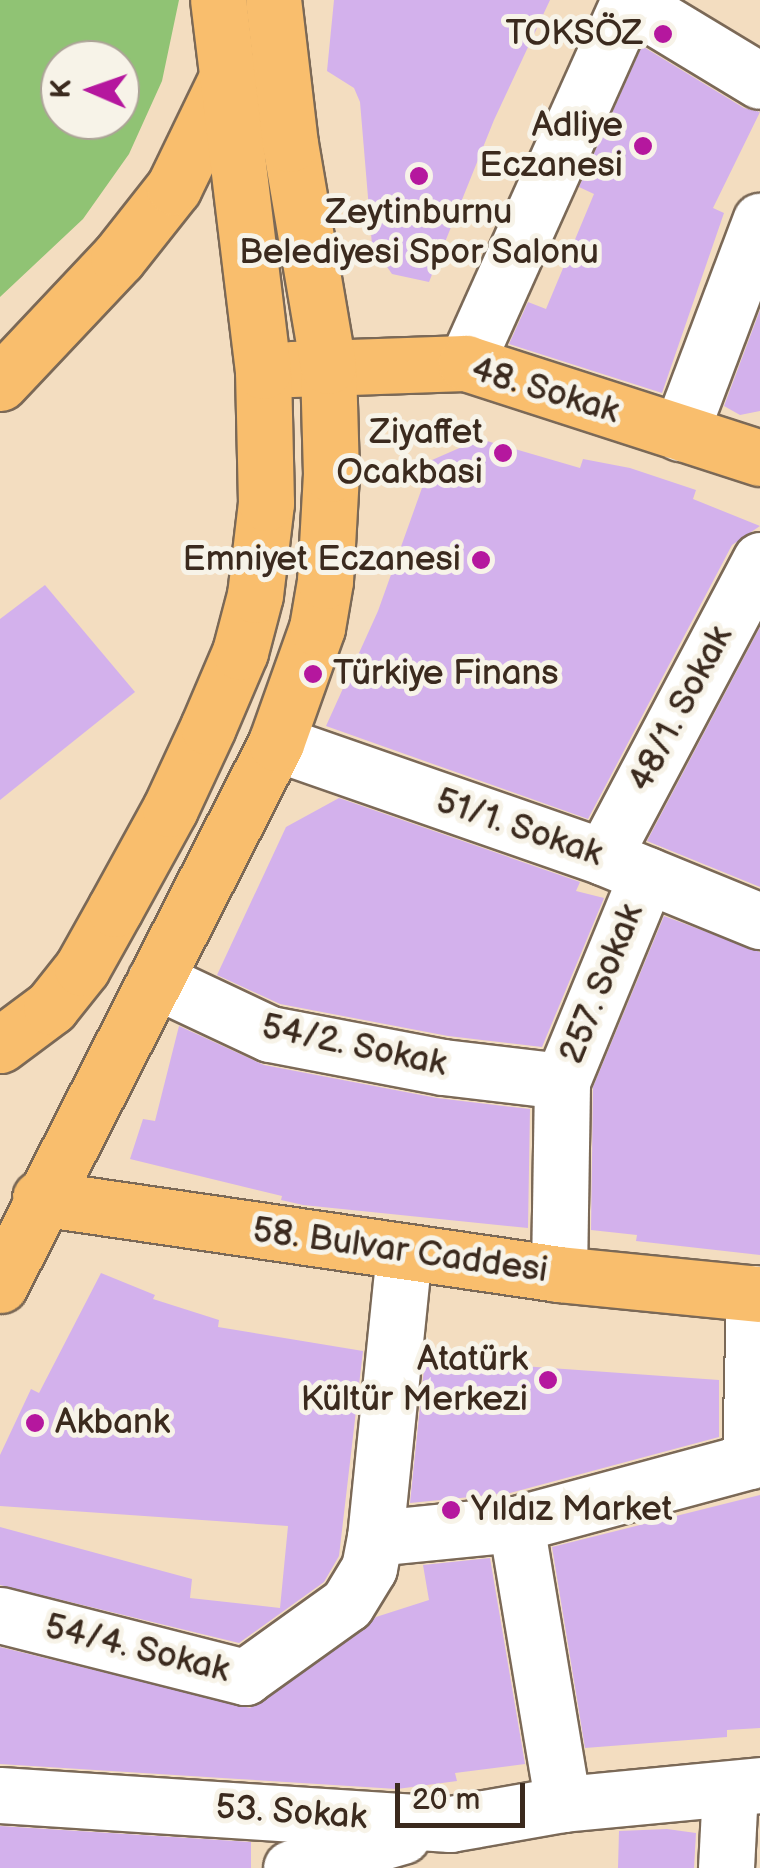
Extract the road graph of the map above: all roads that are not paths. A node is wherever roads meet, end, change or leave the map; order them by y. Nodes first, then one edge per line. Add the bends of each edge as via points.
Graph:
1 (218, 0) edge
2 (273, 0) edge
3 (629, 1) edge
4 (229, 73) junction
5 (760, 81) edge
6 (760, 221) edge
7 (466, 363) junction
8 (328, 366) junction
9 (263, 371) junction
10 (0, 383) edge
11 (680, 432) junction
12 (760, 458) edge
13 (760, 560) edge
14 (276, 743) junction
15 (625, 866) junction
16 (760, 920) edge
17 (155, 980) junction
18 (0, 1046) edge
19 (562, 1081) junction
20 (40, 1198) junction
21 (404, 1253) junction
22 (560, 1274) junction
23 (0, 1285) edge
24 (757, 1293) edge
25 (516, 1524) junction
26 (375, 1538) junction
27 (0, 1615) edge
28 (745, 1788) edge
29 (0, 1795) edge
30 (563, 1804) junction
31 (451, 1846) edge
32 (290, 1868) edge
33 (726, 1868) edge

1 - 4 main road
2 - 8 main road
3 - 5 street
3 - 7 street
4 - 9 main road
4 - 10 main road via 174,187 118,258
6 - 11 street
7 - 8 main road, 48. Sokak
7 - 11 main road, 48. Sokak
8 - 9 main road, 48. Sokak
8 - 14 main road via 325,581 312,646
9 - 18 main road via 266,503 240,652 170,810 82,968 50,1007
11 - 12 main road, 48. Sokak
13 - 15 street, 48/1. Sokak
14 - 15 street, 51/1. Sokak
14 - 17 main road
15 - 16 street, 51/1. Sokak
15 - 19 street, 257. Sokak
17 - 19 street, 54/2. Sokak via 270,1034 442,1067
17 - 20 main road
19 - 22 street, 257. Sokak
20 - 21 main road, 58. Bulvar Caddesi
20 - 23 main road
21 - 22 main road, 58. Bulvar Caddesi
21 - 26 street, 54/4. Sokak
22 - 24 main road, 58. Bulvar Caddesi
24 - 25 street via 750,1461
25 - 26 street
25 - 30 street
26 - 27 street, 54/4. Sokak via 369,1568 347,1604 245,1676
28 - 30 street, 53. Sokak
28 - 33 street
29 - 31 street, 53. Sokak
30 - 31 street, 53. Sokak
31 - 32 street

